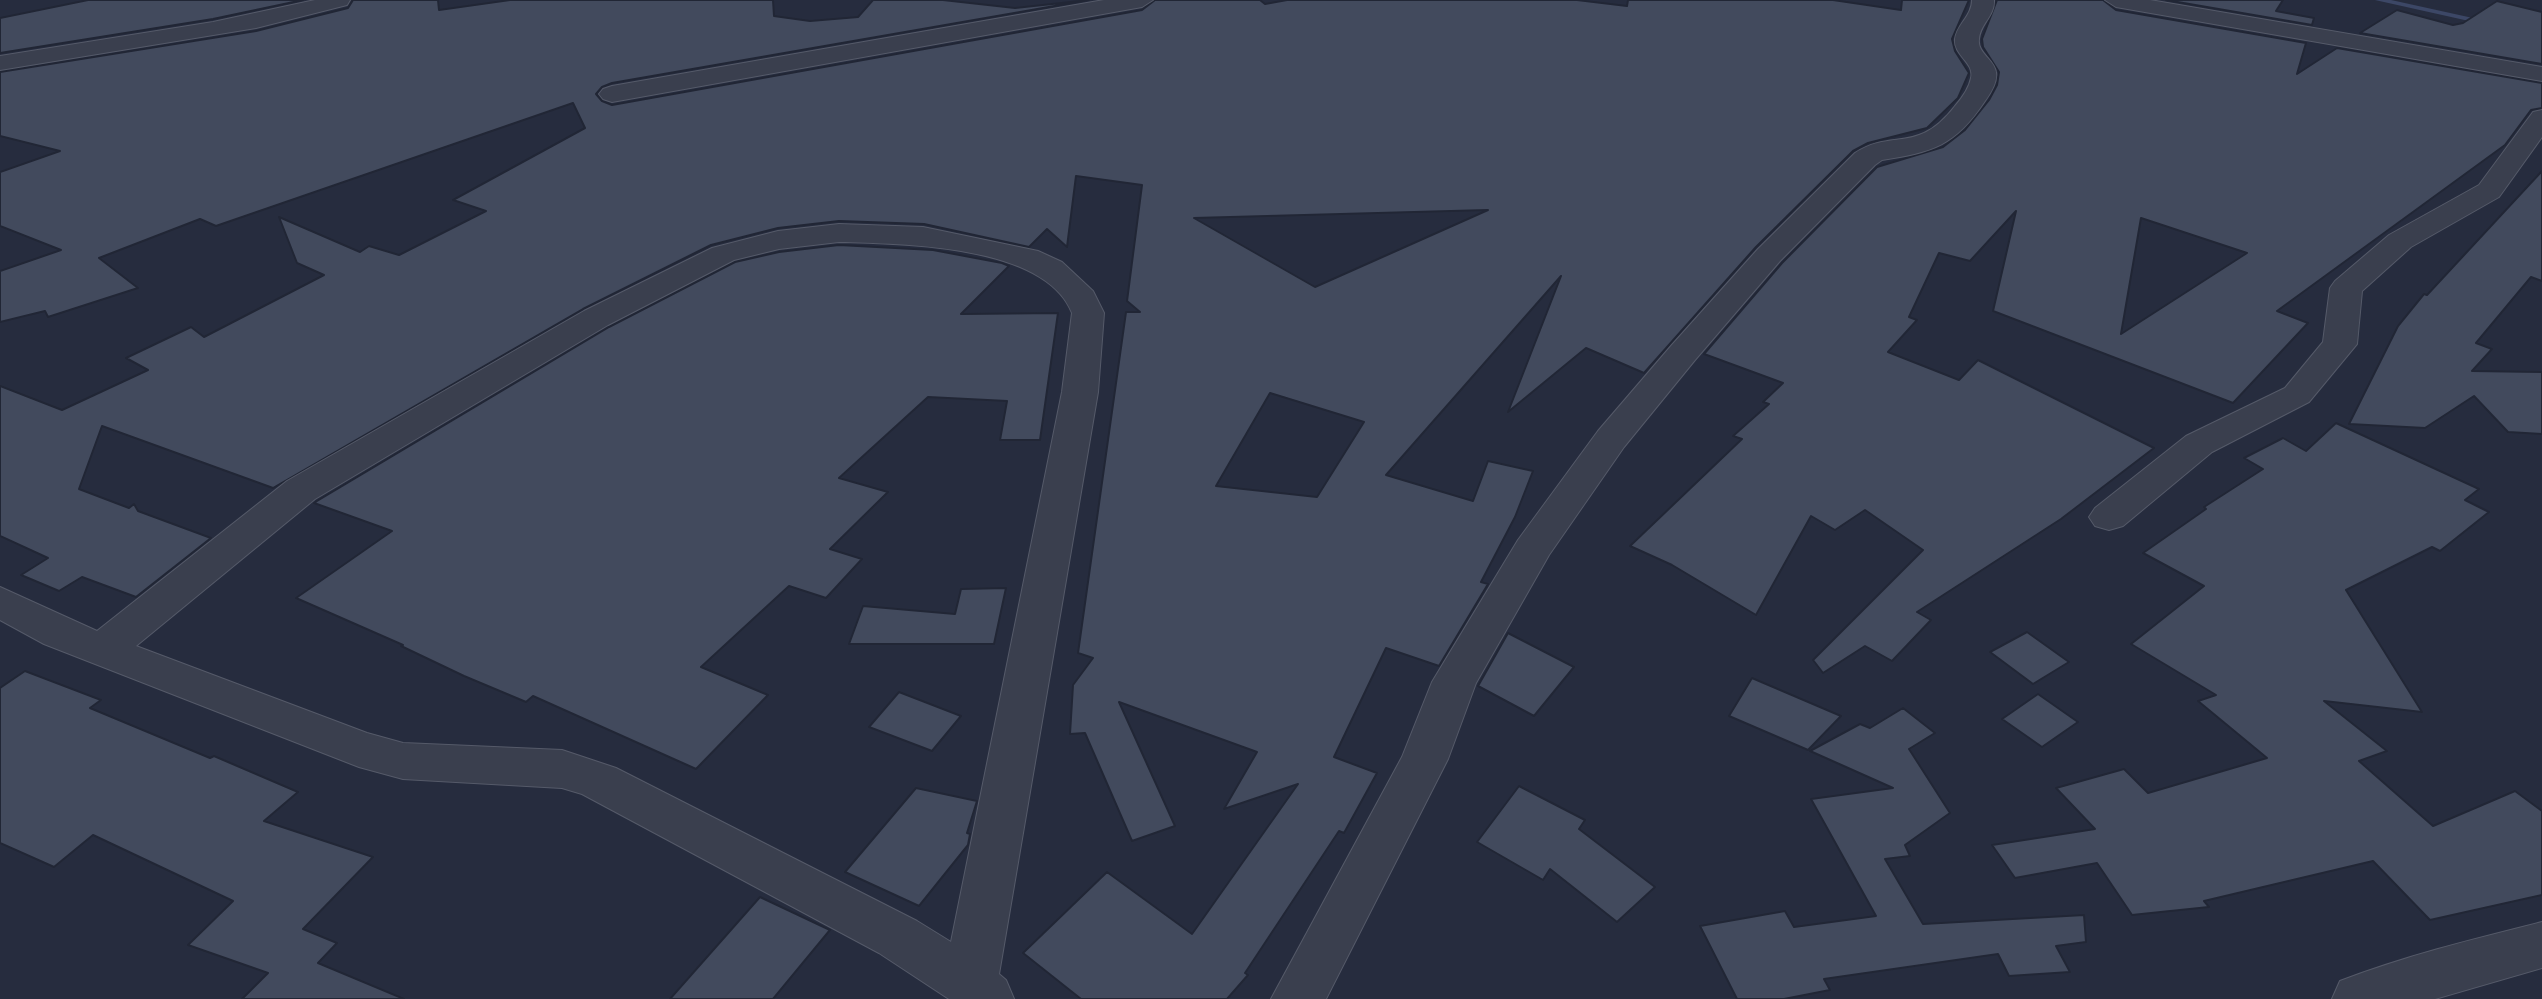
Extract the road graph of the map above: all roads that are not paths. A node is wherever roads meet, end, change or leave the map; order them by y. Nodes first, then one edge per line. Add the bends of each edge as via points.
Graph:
1 (339, 0) edge
2 (1143, 0) edge
3 (1983, 0) edge
4 (2116, 0) edge
5 (0, 63) edge
6 (2542, 74) edge
7 (612, 94) dead end
8 (2542, 118) edge
9 (2109, 517) dead end
10 (0, 602) edge
11 (102, 650) junction
12 (2542, 945) edge
13 (980, 991) edge
14 (1298, 999) edge
15 (2359, 999) edge

1 - 5 street via 231,25
2 - 7 street
3 - 14 street via 1984,11 1967,37 1967,47 1984,71 1972,102 1941,137 1865,159 1778,245 1611,439 1532,549 1454,682 1425,759
4 - 6 street
8 - 9 street via 2488,191 2400,241 2346,288 2340,344 2297,395 2199,444
10 - 11 street
11 - 13 street via 359,750 403,761 562,769 599,781 898,937
11 - 13 street via 301,490 596,318 723,254 778,240 839,233 923,236 1027,258 1051,269 1082,298 1088,313 1080,392 1016,724
12 - 15 street

